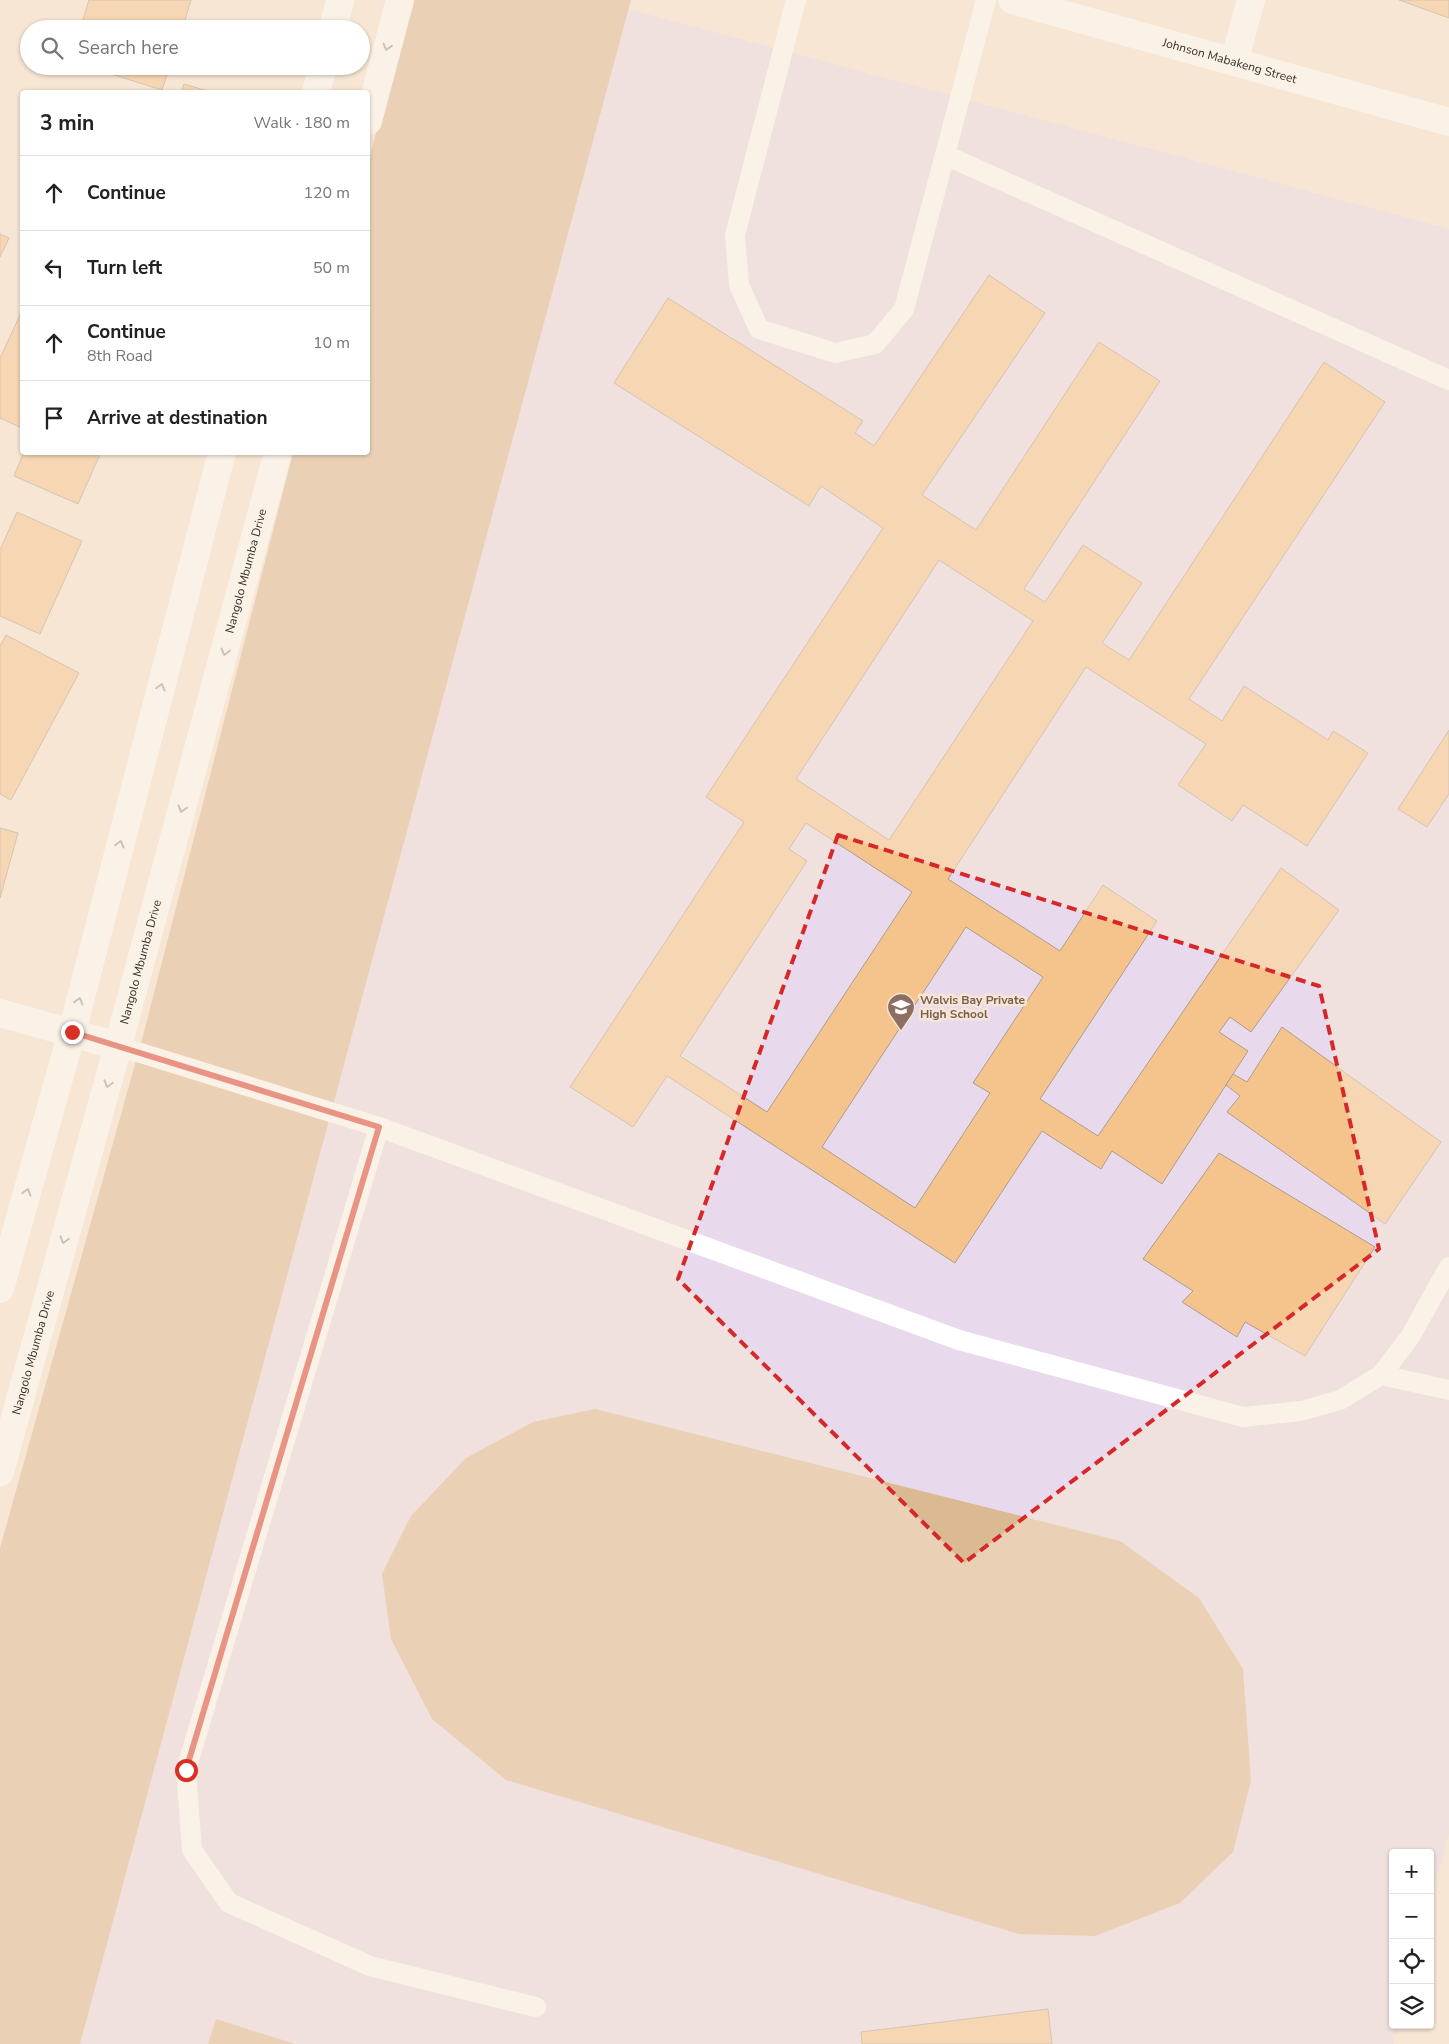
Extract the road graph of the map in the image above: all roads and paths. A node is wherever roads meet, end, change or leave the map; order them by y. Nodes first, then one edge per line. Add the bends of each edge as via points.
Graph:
1 (340, 0) edge
2 (400, 0) edge
3 (796, 0) edge
4 (986, 0) edge
5 (1012, 0) edge
6 (1251, 0) edge
7 (335, 20) edge
8 (1234, 62) junction
9 (321, 75) edge
10 (317, 90) edge
11 (370, 113) edge
12 (1449, 122) edge
13 (945, 155) junction
14 (1449, 380) edge
15 (221, 455) edge
16 (277, 455) edge
17 (0, 1013) edge
18 (72, 1032) junction
19 (118, 1046) junction
20 (379, 1127) junction
21 (1447, 1278) edge
22 (0, 1289) edge
23 (1381, 1375) junction
24 (1449, 1390) edge
25 (0, 1472) edge
26 (536, 2007) dead end

1 - 7 street
2 -> 11 street
3 - 13 lane via 735,235 739,285 759,329 834,353 875,344 904,309
4 - 13 lane
5 - 8 street, Johnson Mabakeng Street
6 - 8 street
8 - 12 street, Johnson Mabakeng Street
9 - 10 street
13 - 14 lane
18 -> 15 street
16 -> 19 street, Nangolo Mbumba Drive
17 - 18 street
18 - 19 street
22 -> 18 street
19 - 20 lane
19 -> 25 street, Nangolo Mbumba Drive
20 - 23 lane via 959,1340 1243,1416 1301,1411 1340,1400
20 - 26 lane via 186,1770 192,1850 228,1903 370,1966
21 - 23 lane via 1410,1337
23 - 24 lane

